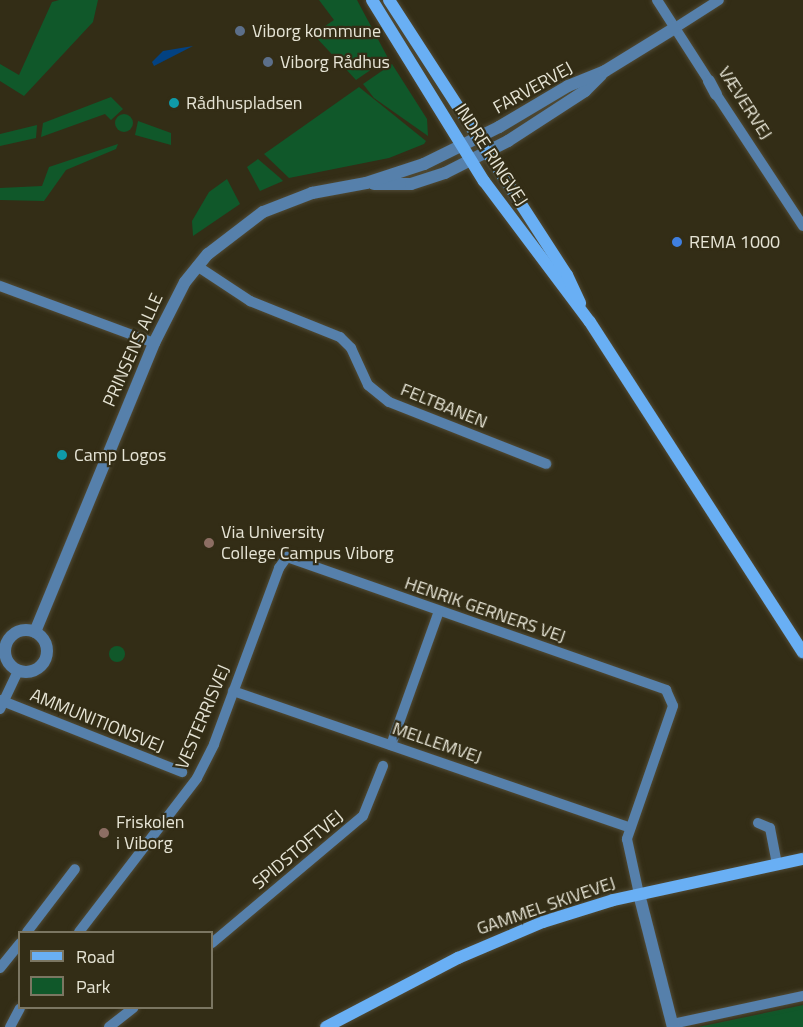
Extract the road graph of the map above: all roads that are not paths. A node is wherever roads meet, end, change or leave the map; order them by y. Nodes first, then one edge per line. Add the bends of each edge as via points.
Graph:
1 (372, 0) edge
2 (389, 0) edge
3 (657, 0) edge
4 (719, 0) edge
5 (675, 28) junction
6 (605, 71) junction
7 (709, 81) joint
8 (716, 94) joint
9 (478, 136) junction
10 (461, 144) junction
11 (488, 152) junction
12 (471, 160) junction
13 (366, 183) junction
14 (803, 226) edge
15 (197, 266) junction
16 (0, 286) edge
17 (590, 322) junction
18 (154, 343) junction
19 (546, 464) dead end
20 (286, 557) joint
21 (439, 611) junction
22 (35, 632) junction
23 (3, 641) edge
24 (795, 641) junction
25 (803, 652) edge
26 (803, 656) edge
27 (18, 671) junction
28 (233, 691) junction
29 (1, 703) edge
30 (391, 745) junction
31 (383, 766) dead end
32 (182, 772) dead end
33 (758, 823) dead end
34 (629, 827) junction
35 (800, 859) edge
36 (777, 863) junction
37 (75, 869) dead end
38 (639, 894) junction
39 (28, 931) edge
40 (81, 931) edge
41 (213, 942) edge
42 (18, 946) edge
43 (0, 968) edge
44 (803, 996) edge
45 (19, 1009) edge
46 (132, 1009) edge
47 (673, 1026) edge
48 (10, 1027) edge
49 (110, 1027) edge
50 (326, 1027) edge

1 - 10 main road, INDRE RINGVEJ
2 - 9 main road, INDRE RINGVEJ
3 - 5 street, VÆVERVEJ
4 - 5 street, FARVERVEJ
5 - 6 street, FARVERVEJ
5 - 7 street, VÆVERVEJ
6 - 9 street, FARVERVEJ via 568,86
6 - 11 street, FARVERVEJ via 585,91
7 - 8 street, VÆVERVEJ
8 - 14 street, VÆVERVEJ
9 - 10 street, FARVERVEJ
9 - 11 main road, INDRE RINGVEJ
10 - 12 main road, INDRE RINGVEJ
10 - 13 street, PRINSENS ALLE via 424,164
11 - 12 street, FARVERVEJ
11 - 17 main road, INDRE RINGVEJ via 567,275
12 - 13 street, PRINSENS ALLE via 411,184
12 - 17 main road, INDRE RINGVEJ
13 - 15 street, PRINSENS ALLE via 312,193 263,212 239,227
15 - 18 street, PRINSENS ALLE via 174,300
15 - 19 street, FELTBANEN via 250,301 340,337 351,348 368,385 388,402
16 - 18 street
17 - 24 main road, INDRE RINGVEJ
18 - 22 street, PRINSENS ALLE
20 - 21 street, HENRIK GERNERS VEJ
20 - 28 street, VESTERRISVEJ
21 - 30 street
21 - 34 street, HENRIK GERNERS VEJ via 666,690 671,697 669,720
22 - 23 street via 18,631
22 - 27 street via 45,642 46,659 37,669
23 - 27 street via 4,656
24 - 25 main road, INDRE RINGVEJ
24 - 26 main road, INDRE RINGVEJ
27 - 29 street
28 - 30 street, MELLEMVEJ
28 - 40 street, VESTERRISVEJ via 197,778
29 - 32 street, AMMUNITIONSVEJ
30 - 34 street, MELLEMVEJ
31 - 41 street, SPIDSTOFTVEJ via 363,816
33 - 36 street via 770,828
34 - 38 street via 629,852
35 - 36 main road, GAMMEL SKIVEVEJ
36 - 38 main road, GAMMEL SKIVEVEJ
37 - 39 street
38 - 47 street
38 - 50 main road, GAMMEL SKIVEVEJ via 502,938
42 - 43 street
44 - 47 street
45 - 48 street
46 - 49 street

